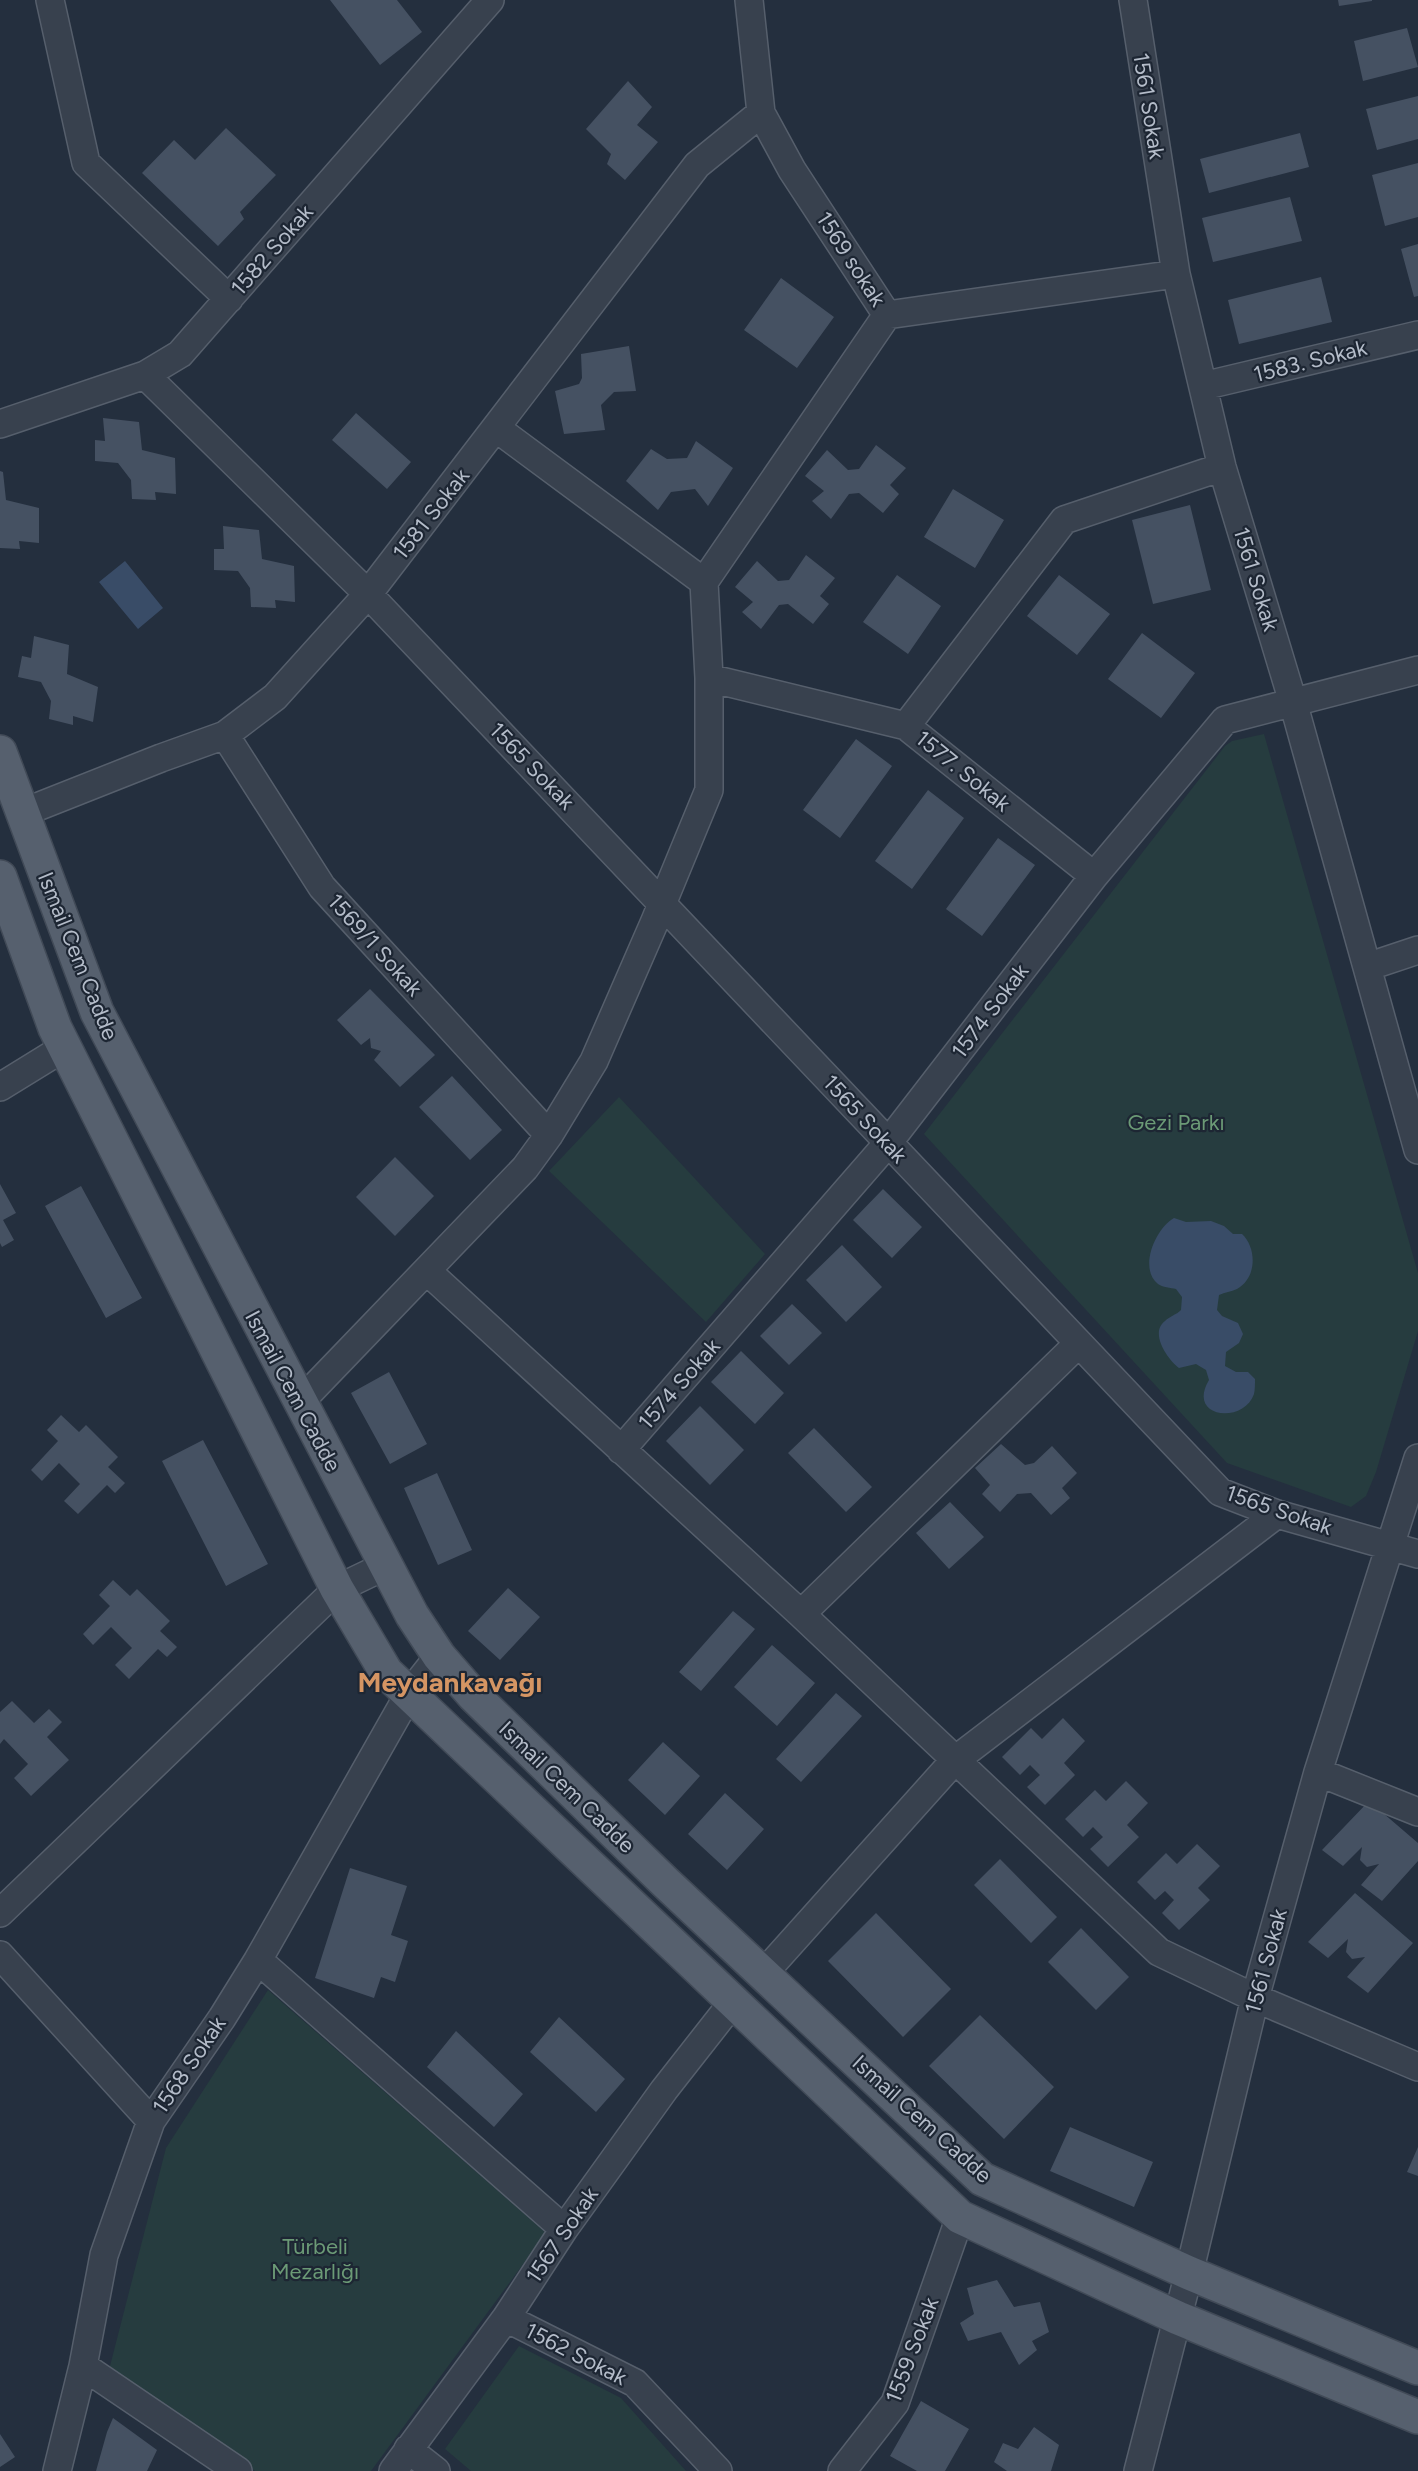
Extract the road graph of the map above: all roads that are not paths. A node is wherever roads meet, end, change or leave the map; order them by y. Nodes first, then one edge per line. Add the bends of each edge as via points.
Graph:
1 (50, 0) edge
2 (490, 0) edge
3 (749, 0) edge
4 (1132, 0) edge
5 (761, 113) junction
6 (1176, 274) junction
7 (229, 298) junction
8 (887, 315) junction
9 (1418, 335) edge
10 (145, 375) junction
11 (1203, 386) junction
12 (0, 424) edge
13 (496, 428) junction
14 (1222, 467) junction
15 (704, 582) junction
16 (368, 594) junction
17 (1418, 670) edge
18 (709, 678) junction
19 (1293, 702) junction
20 (906, 726) junction
21 (225, 735) junction
22 (0, 752) edge
23 (22, 813) junction
24 (1094, 876) junction
25 (0, 877) edge
26 (663, 903) junction
27 (1418, 950) edge
28 (1367, 967) junction
29 (65, 1047) junction
30 (0, 1087) edge
31 (549, 1135) junction
32 (888, 1143) junction
33 (1418, 1150) edge
34 (427, 1271) junction
35 (1078, 1344) junction
36 (299, 1403) junction
37 (621, 1450) junction
38 (1418, 1458) edge
39 (1277, 1514) junction
40 (1390, 1545) junction
41 (1418, 1554) edge
42 (385, 1566) junction
43 (337, 1588) junction
44 (801, 1614) junction
45 (440, 1656) junction
46 (409, 1694) junction
47 (954, 1761) junction
48 (1318, 1772) junction
49 (1418, 1812) edge
50 (0, 1913) edge
51 (0, 1955) edge
52 (258, 1960) junction
53 (764, 1974) junction
54 (1255, 1998) junction
55 (733, 2002) junction
56 (1418, 2067) edge
57 (151, 2121) junction
58 (960, 2217) junction
59 (564, 2229) junction
60 (1189, 2273) junction
61 (506, 2318) junction
62 (1178, 2318) junction
63 (83, 2367) junction
64 (1418, 2368) edge
65 (1418, 2416) edge
66 (408, 2449) junction
67 (57, 2471) edge
68 (238, 2471) edge
69 (393, 2471) edge
70 (436, 2471) edge
71 (718, 2471) edge
72 (842, 2471) edge
73 (1138, 2471) edge

1 - 7 street via 86,163
2 - 7 street, 1582 Sokak
3 - 5 street, 1569 sokak
4 - 6 street, 1561 Sokak
5 - 8 street, 1569 sokak via 792,170
5 - 13 street, 1581 Sokak via 697,165
6 - 8 street, 1569 sokak
6 - 11 street, 1561 Sokak
7 - 10 street, 1582 Sokak via 180,354
8 - 15 street
9 - 11 street, 1583. Sokak
10 - 12 street, 1582 Sokak
10 - 16 street, 1565 Sokak
11 - 14 street, 1561 Sokak
13 - 15 street
13 - 16 street, 1581 Sokak
14 - 19 street, 1561 Sokak
14 - 20 street via 1064,520
15 - 18 street
16 - 21 street, 1581 Sokak via 275,697
16 - 26 street, 1565 Sokak
17 - 19 street, 1574 Sokak
18 - 20 street, 1577. Sokak
18 - 26 street via 709,790
19 - 24 street, 1574 Sokak via 1225,720
19 - 28 street, 1561 Sokak
20 - 24 street, 1577. Sokak
21 - 23 street, 1581 Sokak
21 - 31 street, 1569/1 Sokak via 322,886
22 - 23 main road, Ismail Cem Cadde
23 - 36 main road, Ismail Cem Cadde via 97,1012
24 - 32 street, 1574 Sokak
25 - 29 main road, Ismail Cem Cadde
26 - 31 street via 594,1061
26 - 32 street, 1565 Sokak
27 - 28 street
28 - 33 street, 1561 Sokak
29 - 30 street
29 - 43 main road, Ismail Cem Cadde
31 - 34 street via 525,1168
32 - 35 street, 1565 Sokak
32 - 37 street, 1574 Sokak
34 - 36 street
34 - 37 street
35 - 39 street, 1565 Sokak via 1220,1492
35 - 44 street
36 - 42 main road, Ismail Cem Cadde
37 - 44 street
38 - 40 street, 1561 Sokak
39 - 40 street, 1565 Sokak
39 - 47 street
40 - 41 street, 1565 Sokak
40 - 48 street, 1561 Sokak
42 - 43 street
42 - 45 main road, Ismail Cem Cadde
43 - 46 main road, Ismail Cem Cadde via 386,1672
43 - 50 street
44 - 47 street
45 - 46 street, 1568 Sokak
45 - 53 main road, Ismail Cem Cadde via 482,1703
46 - 52 street, 1568 Sokak
46 - 55 main road, Ismail Cem Cadde
47 - 53 street
47 - 54 street via 1159,1952
48 - 49 street
48 - 54 street, 1561 Sokak
51 - 57 street
52 - 57 street, 1568 Sokak
52 - 59 street
53 - 60 main road, Ismail Cem Cadde via 982,2179
54 - 56 street
54 - 60 street, 1561 Sokak
55 - 58 main road, Ismail Cem Cadde
55 - 59 street, 1567 Sokak
57 - 63 street, 1568 Sokak via 104,2255
58 - 62 main road, Ismail Cem Cadde
58 - 72 street, 1559 Sokak via 895,2403
59 - 61 street, 1567 Sokak
60 - 62 street, 1561 Sokak
60 - 64 main road, Ismail Cem Cadde
61 - 66 street, 1567 Sokak
61 - 71 street, 1562 Sokak via 635,2383
62 - 65 main road, Ismail Cem Cadde
62 - 73 street, 1561 Sokak
63 - 67 street, 1568 Sokak
63 - 68 street
66 - 69 street, 1567 Sokak
66 - 70 street

